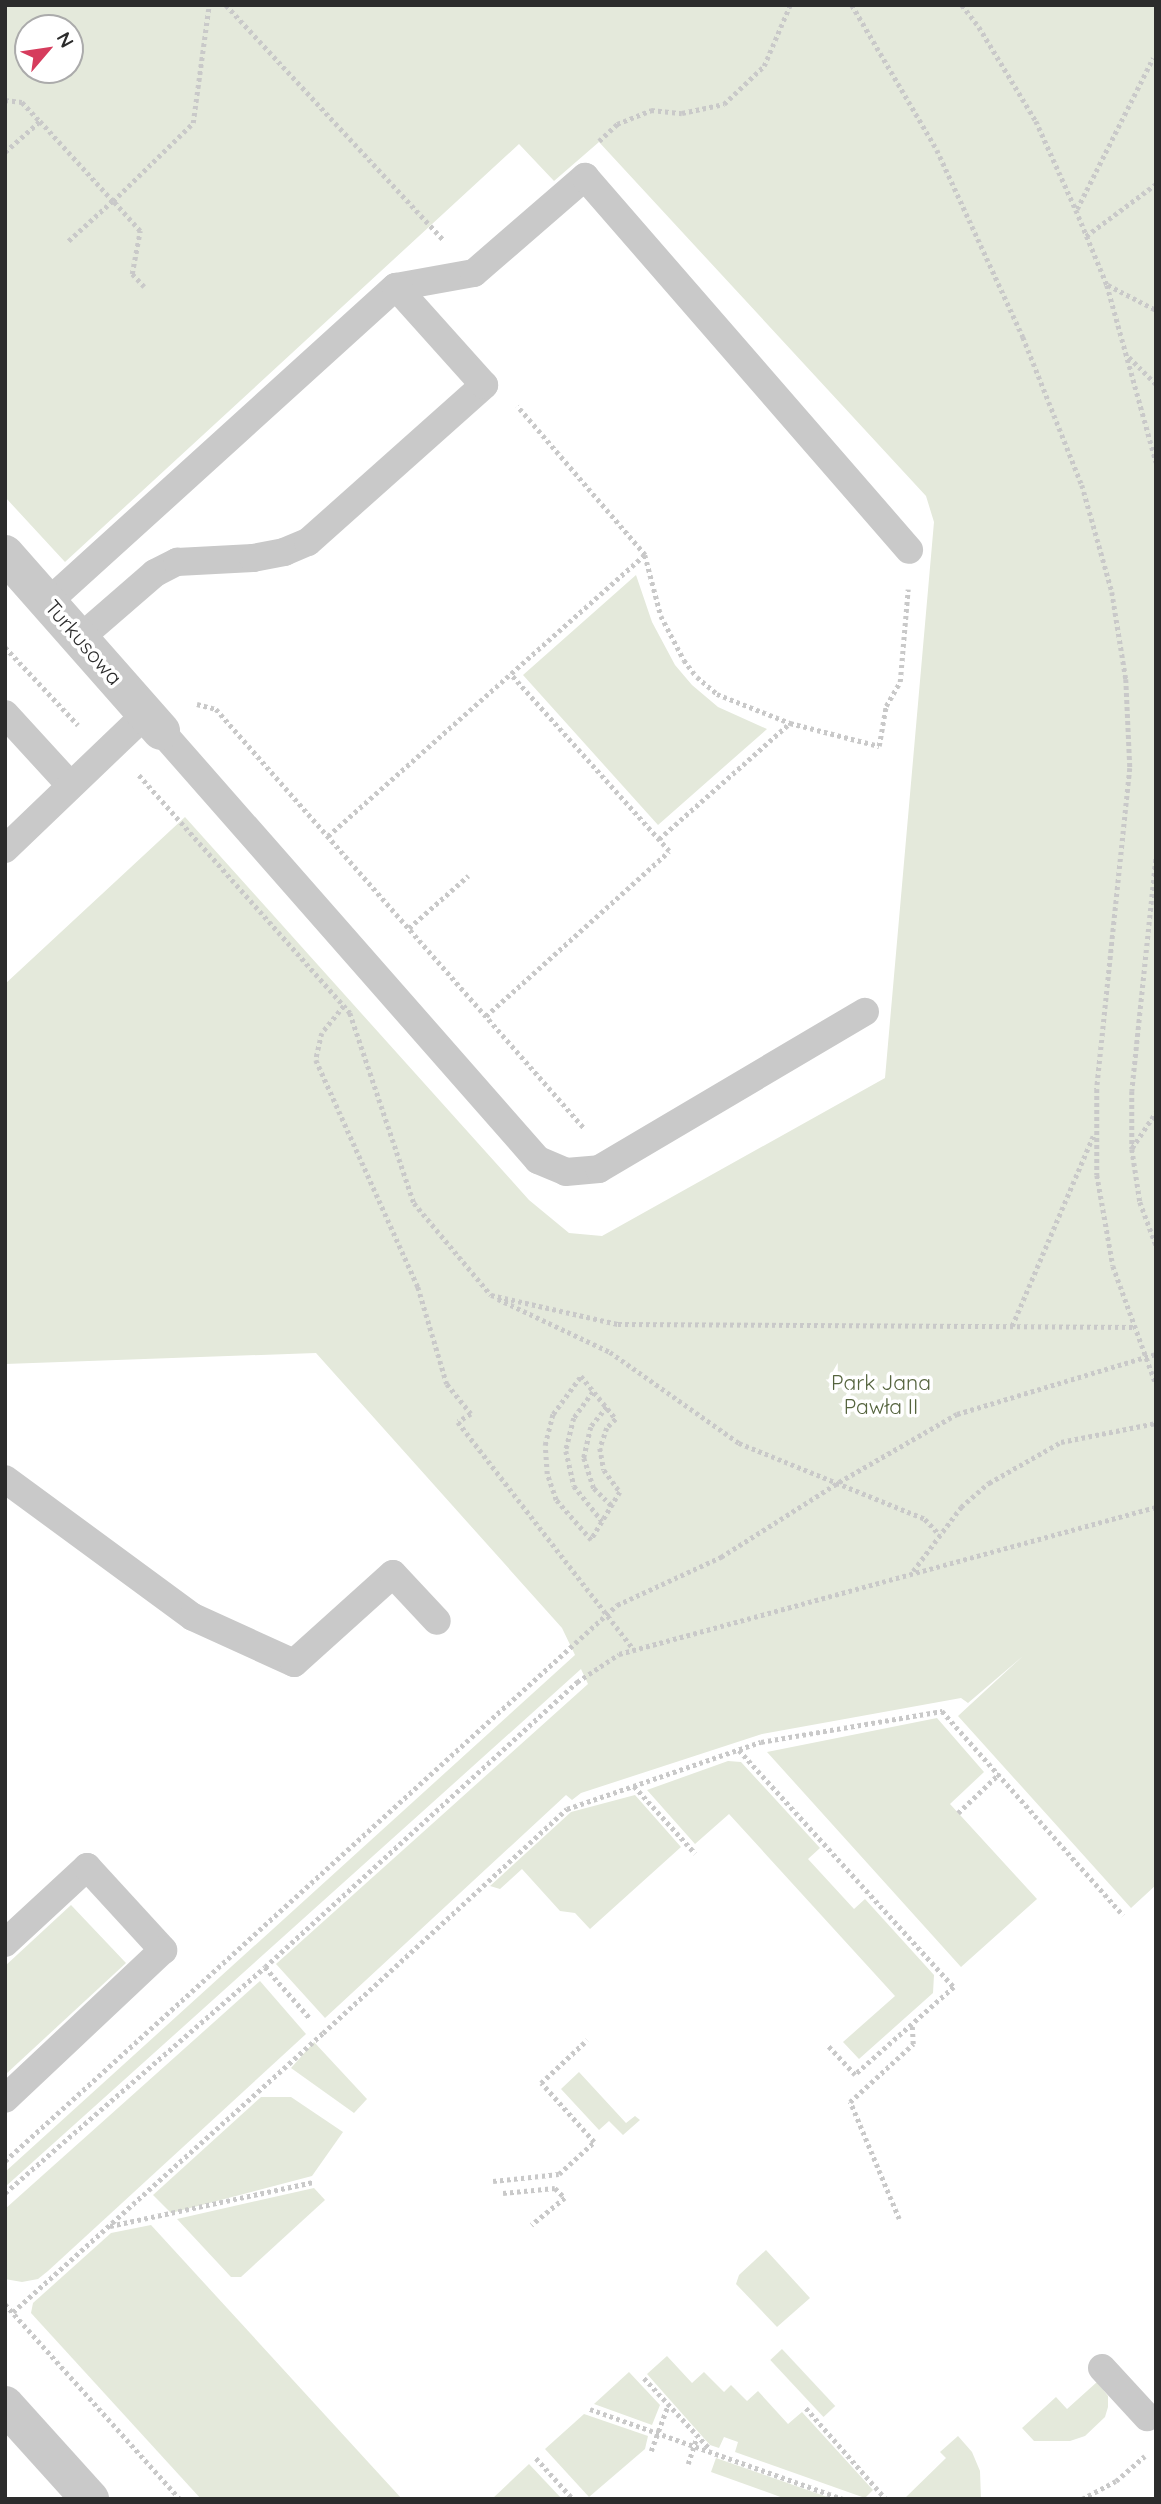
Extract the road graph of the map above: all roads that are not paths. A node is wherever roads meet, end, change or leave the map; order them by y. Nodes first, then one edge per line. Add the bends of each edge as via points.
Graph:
1 (396, 287) junction
2 (909, 550) road end
3 (5, 554) edge
4 (48, 602) junction
5 (80, 638) junction
6 (5, 714) edge
7 (154, 722) junction
8 (70, 785) junction
9 (5, 849) edge
10 (865, 1012) dead end
11 (5, 1479) edge
12 (437, 1621) dead end
13 (5, 1943) edge
14 (5, 2099) edge
15 (1102, 2368) dead end
16 (5, 2405) edge
17 (1147, 2417) dead end
18 (90, 2499) edge

1 - 2 lane via 474,273 585,177
1 - 4 lane
1 - 5 lane via 484,385 308,542 253,558 177,562 155,573
3 - 4 street, Turkusowa
4 - 5 street, Turkusowa
5 - 7 street, Turkusowa
6 - 8 lane
7 - 8 lane via 104,754
7 - 10 lane via 538,1160 566,1172 598,1169
8 - 9 lane
11 - 12 lane via 193,1618 294,1663 393,1574
13 - 14 lane via 88,1867 163,1950
15 - 17 lane
16 - 18 street

